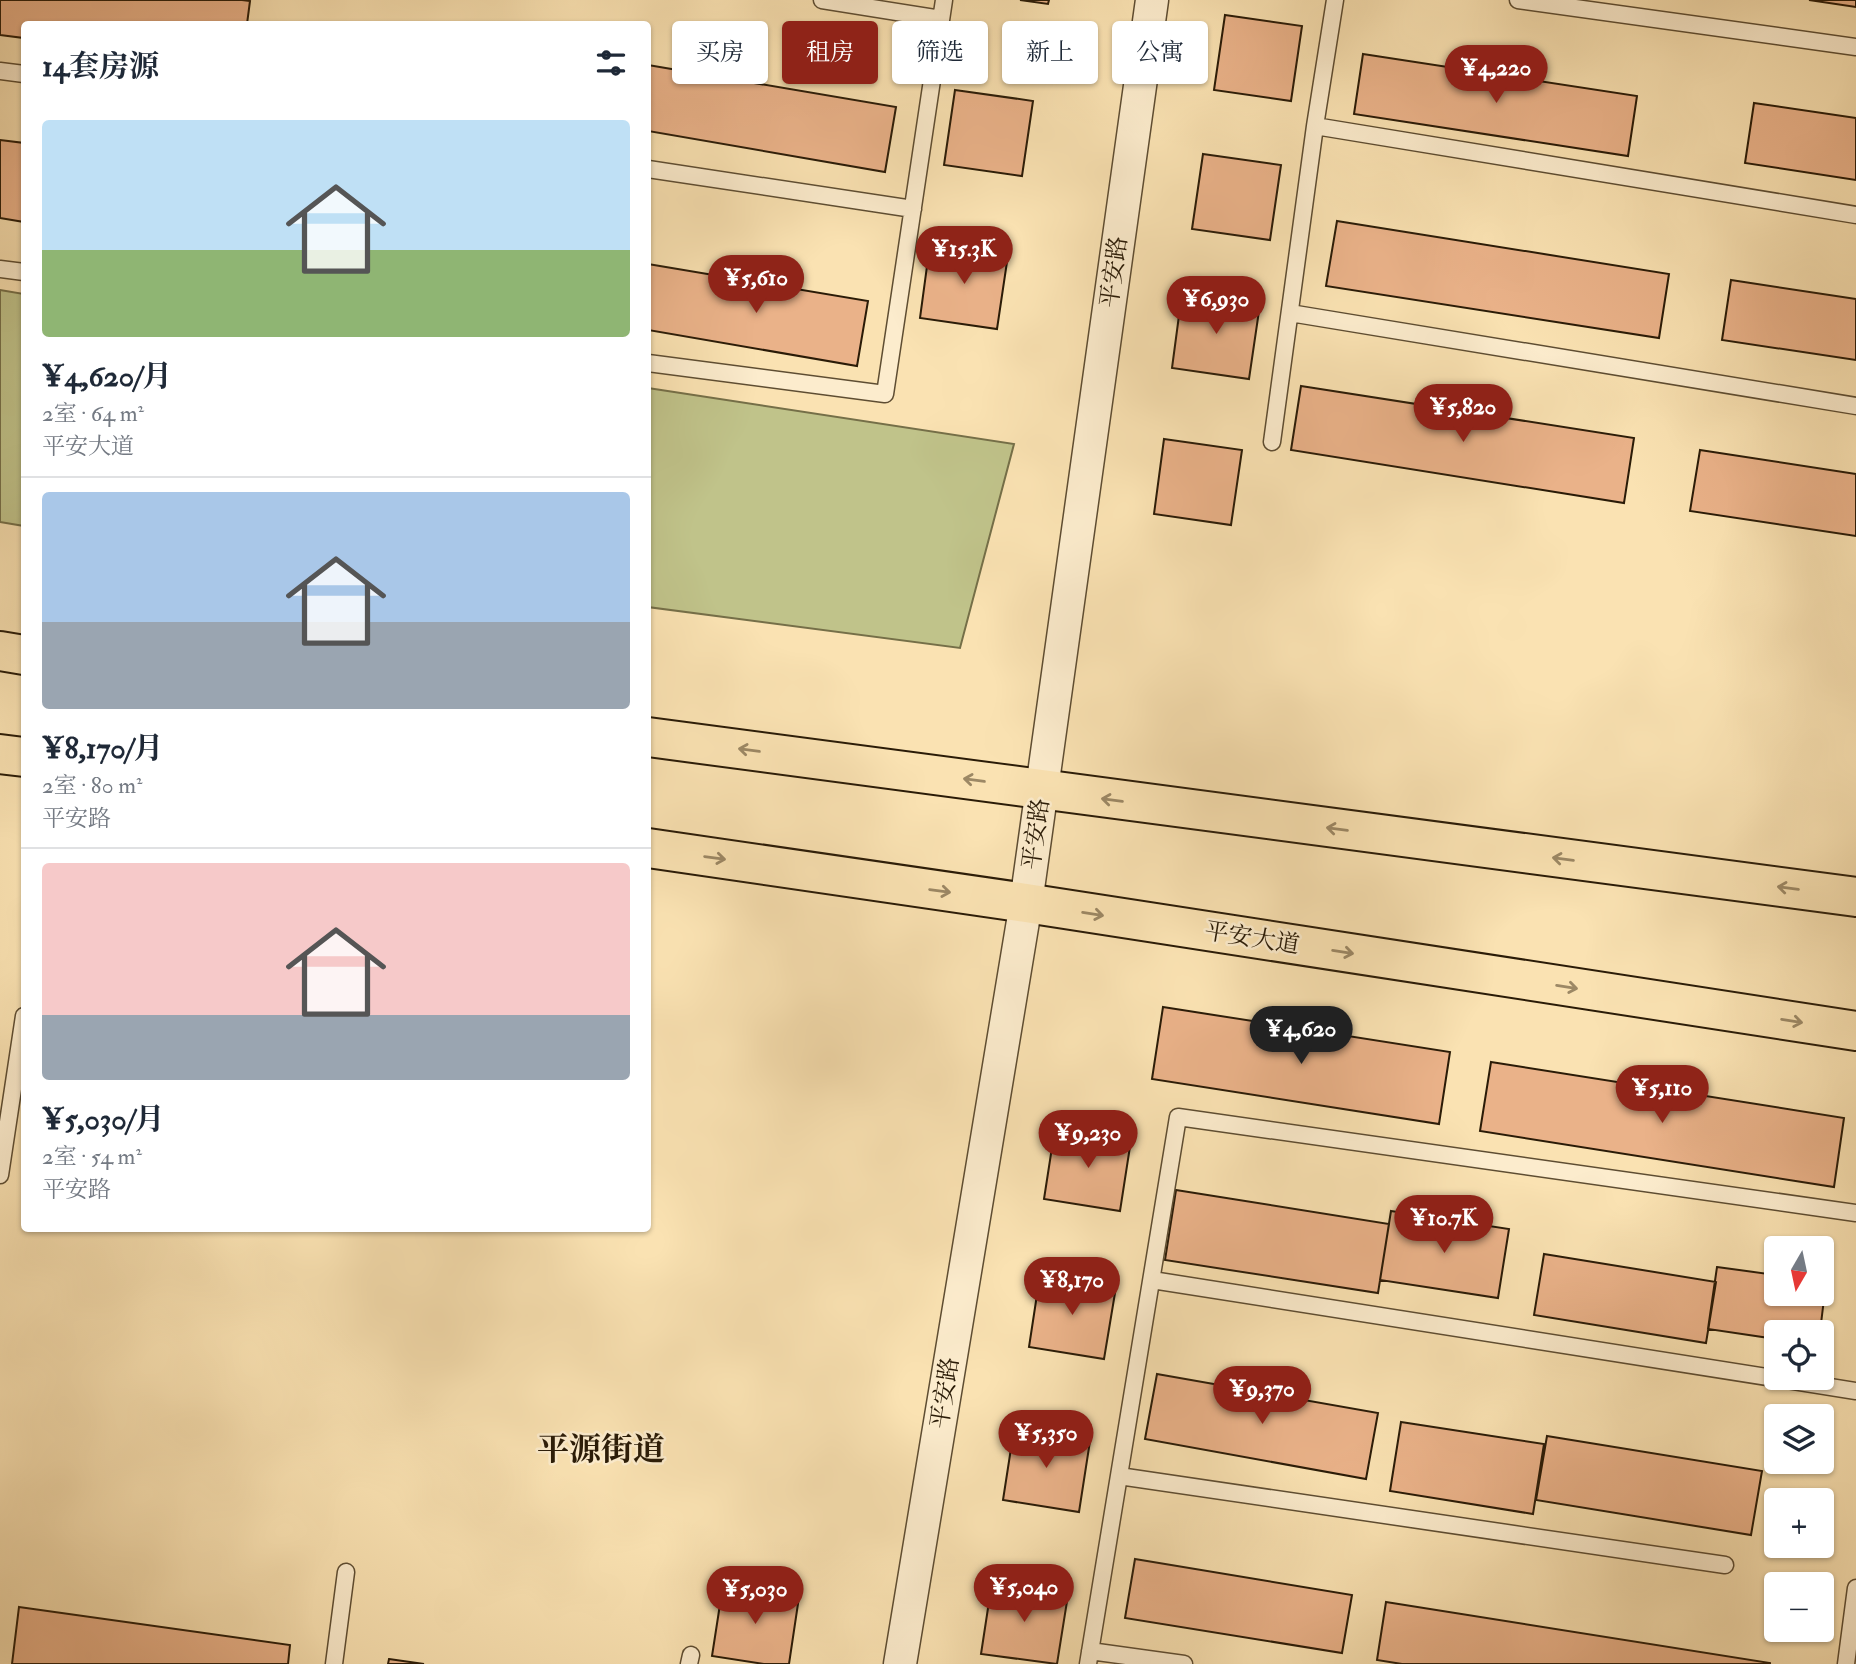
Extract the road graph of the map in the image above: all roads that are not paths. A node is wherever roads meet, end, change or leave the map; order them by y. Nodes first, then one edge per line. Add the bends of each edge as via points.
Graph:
1 (822, 0) edge
2 (944, 0) edge
3 (1152, 0) edge
4 (1335, 0) edge
5 (1518, 0) edge
6 (942, 19) junction
7 (1856, 47) edge
8 (0, 71) edge
9 (21, 74) edge
10 (1315, 126) junction
11 (651, 169) edge
12 (913, 209) junction
13 (1856, 215) edge
14 (0, 269) edge
15 (21, 272) edge
16 (1290, 313) junction
17 (651, 363) edge
18 (1856, 406) edge
19 (1272, 442) dead end
20 (0, 651) edge
21 (21, 654) edge
22 (651, 737) edge
23 (0, 754) edge
24 (21, 757) edge
25 (1042, 789) junction
26 (651, 848) edge
27 (1856, 897) edge
28 (1026, 903) junction
29 (1856, 1031) edge
30 (21, 1036) edge
31 (0, 1175) edge
32 (1856, 1213) edge
33 (1152, 1280) junction
34 (1856, 1391) edge
35 (1119, 1476) junction
36 (1725, 1565) dead end
37 (346, 1572) dead end
38 (1856, 1590) edge
39 (1089, 1657) edge
40 (334, 1664) edge
41 (900, 1664) edge
42 (1184, 1664) edge
43 (1846, 1664) edge

1 - 6 lane
2 - 6 lane
3 - 25 street, 平安路
4 - 10 lane
5 - 7 lane
6 - 12 lane
8 - 9 lane
10 - 13 lane
10 - 16 lane
11 - 12 lane
12 - 17 lane via 885,394
14 - 15 lane
16 - 18 lane
16 - 19 lane
20 - 21 main road
25 -> 22 main road
23 - 24 main road
27 -> 25 main road
25 - 28 street, 平安路
26 -> 28 main road, 平安大道
28 -> 29 main road, 平安大道
28 - 41 street, 平安路
30 - 31 lane
32 - 33 lane via 1178,1117
33 - 34 lane
33 - 35 lane
35 - 36 lane
35 - 39 lane
37 - 40 lane
38 - 43 lane
39 - 42 lane

